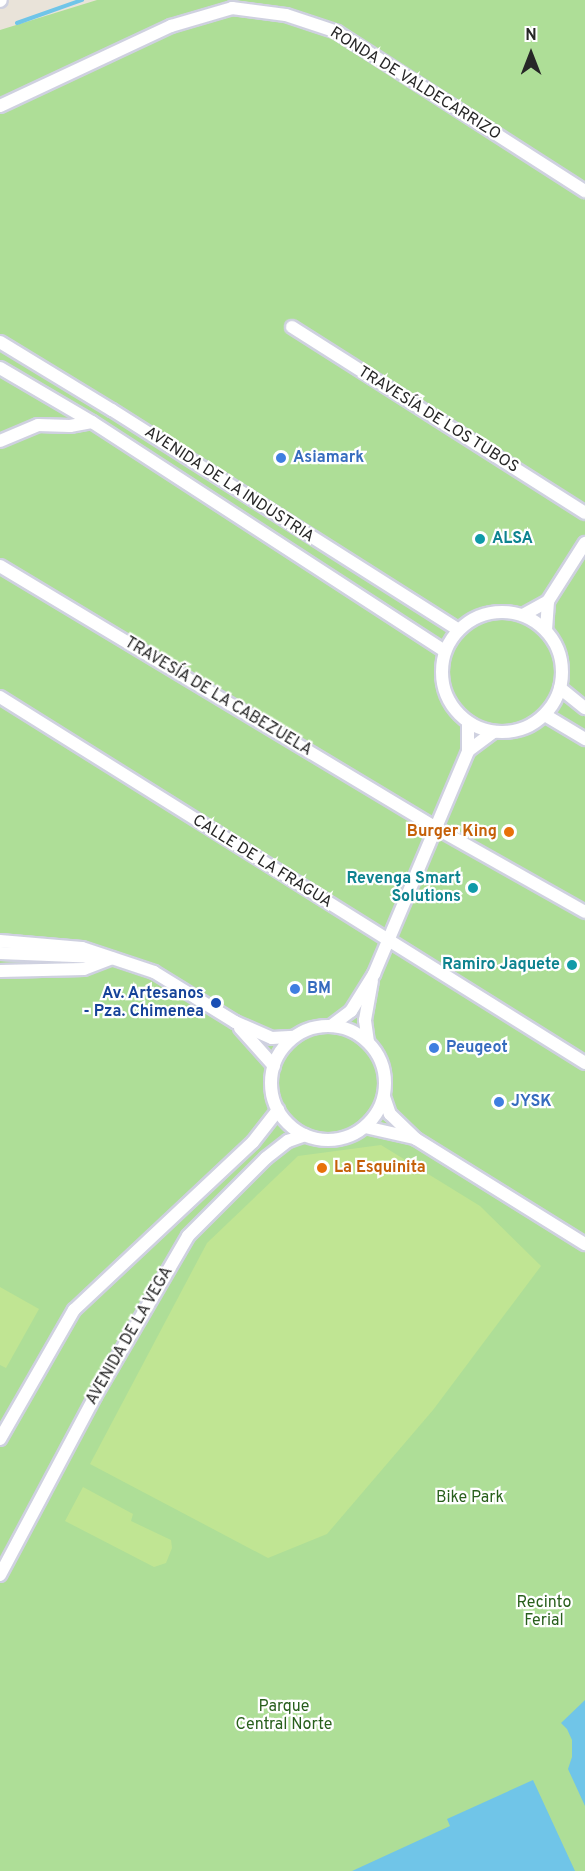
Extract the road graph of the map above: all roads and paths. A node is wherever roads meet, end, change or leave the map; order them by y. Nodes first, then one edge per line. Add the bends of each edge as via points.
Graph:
1 (0, 106) edge
2 (585, 191) edge
3 (292, 327) dead end
4 (0, 342) edge
5 (0, 369) edge
6 (92, 422) junction
7 (0, 441) edge
8 (585, 513) edge
9 (585, 543) edge
10 (0, 566) edge
11 (548, 601) junction
12 (523, 615) junction
13 (458, 630) junction
14 (546, 630) junction
15 (444, 651) junction
16 (560, 688) junction
17 (0, 697) edge
18 (585, 708) edge
19 (545, 715) junction
20 (468, 722) junction
21 (493, 732) junction
22 (585, 739) edge
23 (468, 751) junction
24 (436, 828) junction
25 (585, 912) edge
26 (387, 939) junction
27 (0, 941) edge
28 (0, 953) edge
29 (112, 957) junction
30 (0, 971) edge
31 (374, 974) junction
32 (235, 1022) junction
33 (331, 1026) junction
34 (294, 1037) junction
35 (368, 1042) junction
36 (585, 1063) edge
37 (274, 1066) junction
38 (384, 1097) junction
39 (278, 1110) junction
40 (365, 1126) junction
41 (306, 1135) junction
42 (416, 1139) junction
43 (585, 1244) edge
44 (0, 1439) edge
45 (0, 1575) edge

1 - 2 street, RONDA DE VALDECARRIZO via 171,26 232,8 286,15 337,32
3 - 8 street, TRAVESÍA DE LOS TUBOS
4 - 13 street, AVENIDA DE LA INDUSTRIA
5 - 6 street, AVENIDA DE LA INDUSTRIA
6 - 7 street via 38,425
6 - 15 street, AVENIDA DE LA INDUSTRIA
9 - 11 street
10 - 24 street, TRAVESÍA DE LA CABEZUELA
11 - 12 street
11 - 14 street
12 - 13 street via 506,611 488,613
12 - 14 street
13 - 15 street
14 - 16 street via 557,648 562,668
15 - 20 street via 444,691 453,708
16 - 18 street
16 - 19 street
17 - 26 street, CALLE DE LA FRAGUA
19 - 21 street via 512,732
19 - 22 street
20 - 21 street
20 - 23 street
21 - 23 street
23 - 24 street
24 - 25 street, TRAVESÍA DE LA CABEZUELA
24 - 26 street
26 - 31 street
26 - 36 street, CALLE DE LA FRAGUA
27 - 29 street via 82,948
28 - 29 street
29 - 30 street via 84,969
29 - 32 street via 154,972
31 - 33 street via 351,1011
31 - 35 street via 365,1020
32 - 34 street via 272,1038
32 - 37 street
33 - 34 street
33 - 35 street
34 - 37 street
35 - 38 street via 383,1067
37 - 39 street via 273,1096
38 - 40 street
38 - 42 street via 390,1113
39 - 41 street via 285,1121
39 - 44 street, AVENIDA DE LA VEGA via 253,1142 74,1310
40 - 41 street via 337,1139 321,1140
40 - 42 street
41 - 45 street, AVENIDA DE LA VEGA via 288,1141 266,1158 188,1236 95,1396
42 - 43 street

